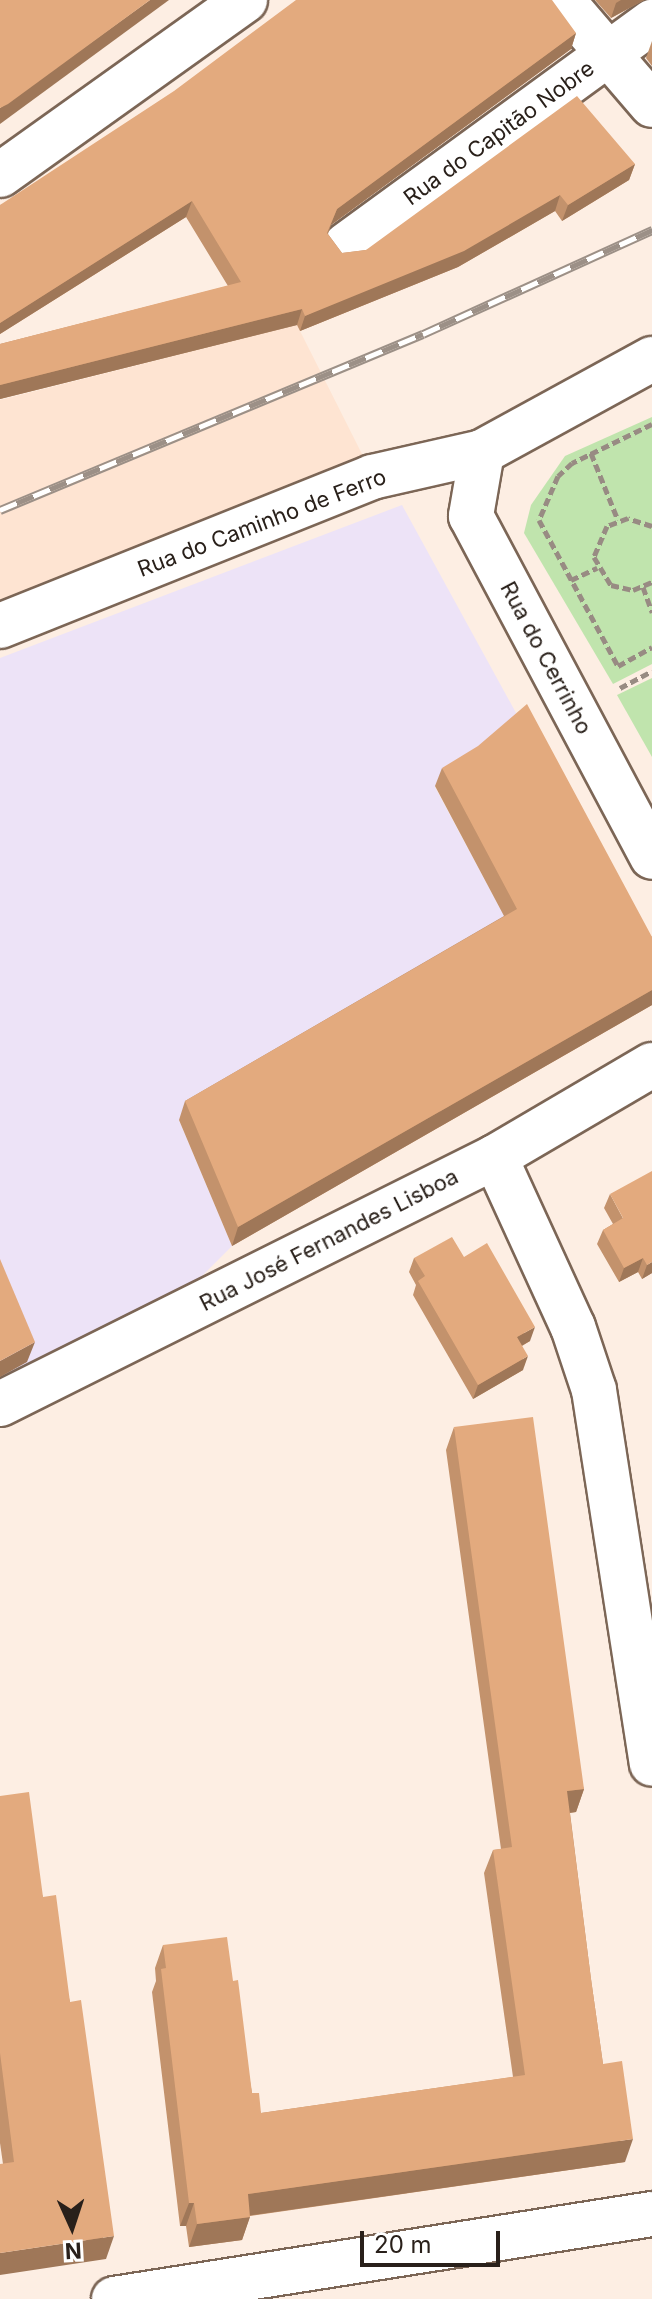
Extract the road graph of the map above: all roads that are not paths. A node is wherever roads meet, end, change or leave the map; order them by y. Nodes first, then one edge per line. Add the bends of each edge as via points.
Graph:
1 (245, 0) edge
2 (562, 0) edge
3 (652, 22) edge
4 (608, 54) junction
5 (652, 105) edge
6 (0, 175) edge
7 (346, 245) dead end
8 (652, 359) edge
9 (482, 452) junction
10 (0, 626) edge
11 (652, 857) edge
12 (652, 1065) edge
13 (495, 1157) junction
14 (0, 1404) edge
15 (652, 1764) edge
16 (652, 2214) edge
17 (264, 2287) edge
18 (114, 2299) edge

1 - 6 street
2 - 4 street
3 - 4 street, Rua do Capitão Nobre
4 - 5 street
4 - 7 street, Rua do Capitão Nobre
8 - 9 street, Rua do Caminho de Ferro
9 - 10 street, Rua do Caminho de Ferro via 372,477
9 - 11 street, Rua do Cerrinho via 471,516
12 - 13 street, Rua José Fernandes Lisboa
13 - 14 street, Rua José Fernandes Lisboa
13 - 15 street via 573,1327 594,1390
16 - 17 street
17 - 18 street

